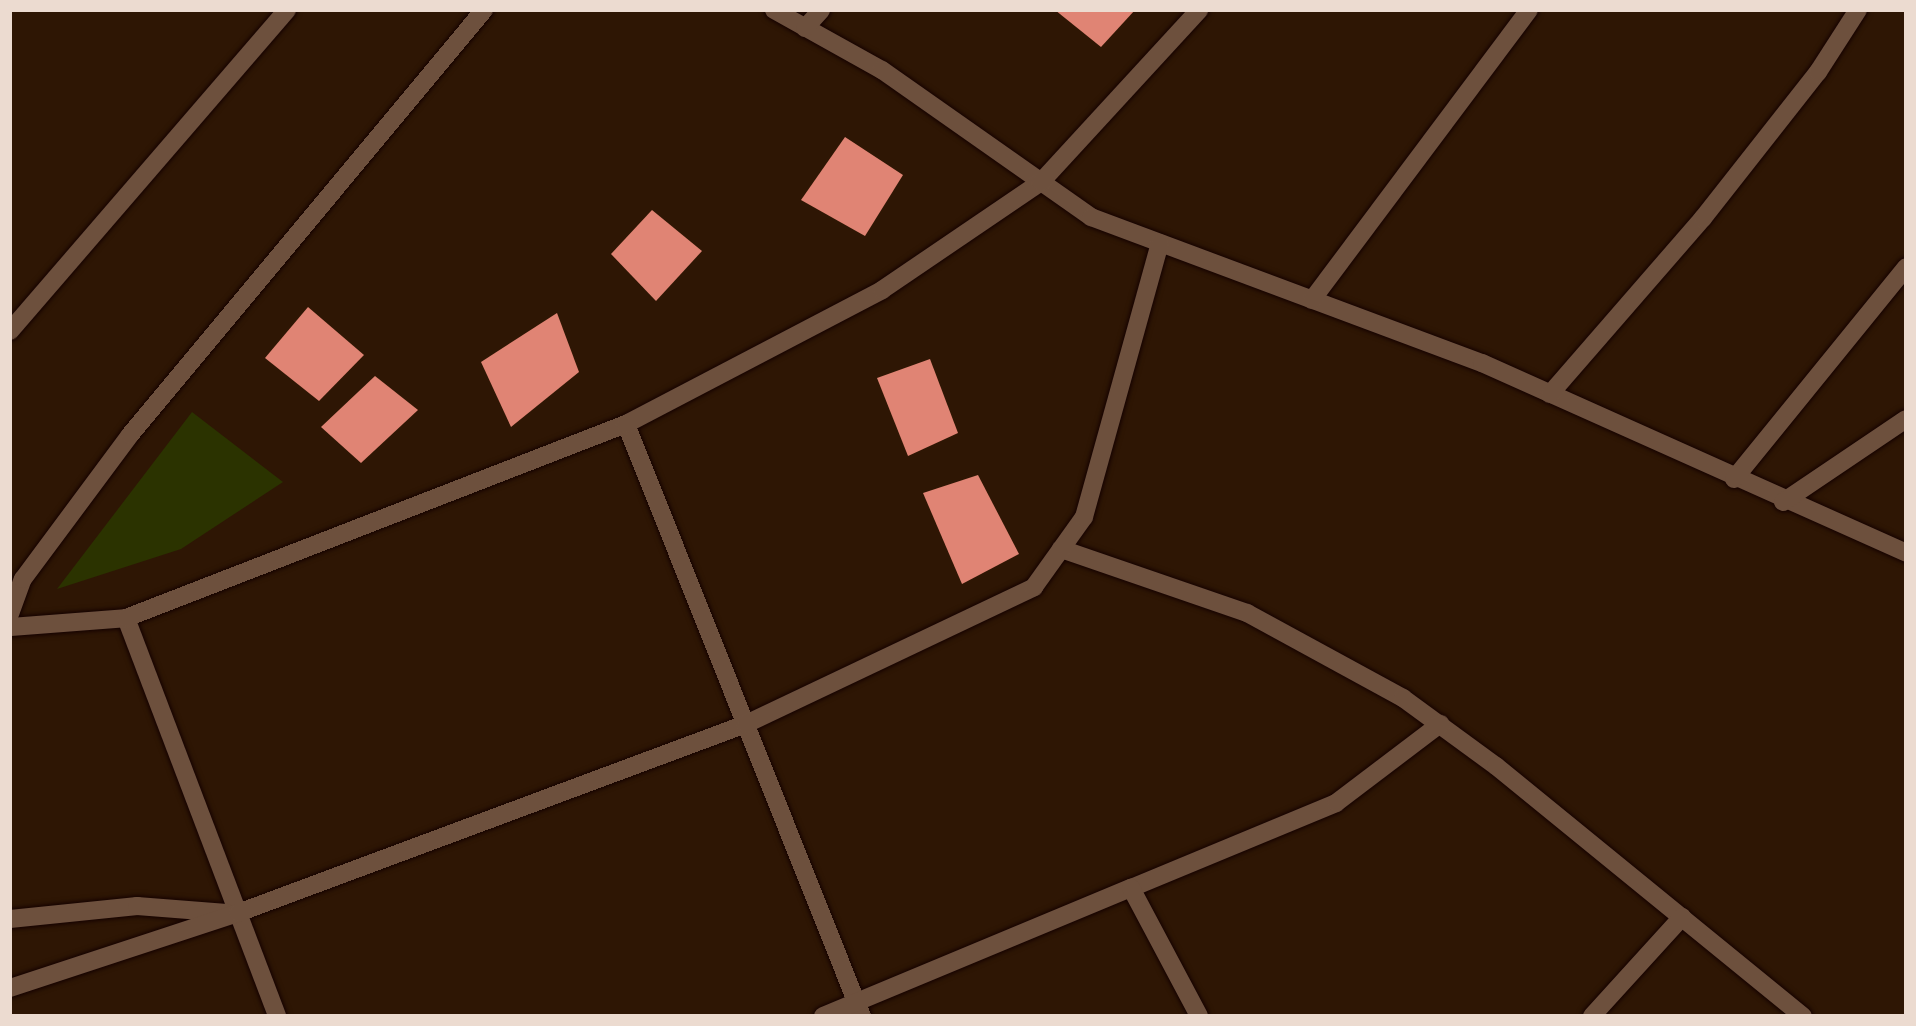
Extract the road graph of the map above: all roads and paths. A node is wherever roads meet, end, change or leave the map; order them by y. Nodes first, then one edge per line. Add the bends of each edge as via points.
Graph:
1 (287, 10) edge
2 (484, 10) edge
3 (774, 10) edge
4 (821, 10) edge
5 (1199, 10) edge
6 (1529, 10) edge
7 (1858, 10) edge
8 (805, 28) junction
9 (1041, 182) junction
10 (1160, 243) junction
11 (1905, 267) edge
12 (1312, 300) junction
13 (10, 331) edge
14 (1550, 394) junction
15 (1905, 419) edge
16 (626, 424) junction
17 (1734, 479) junction
18 (1783, 502) junction
19 (1061, 549) junction
20 (1905, 553) edge
21 (10, 614) edge
22 (126, 618) junction
23 (10, 627) edge
24 (746, 724) junction
25 (1440, 724) junction
26 (1131, 888) junction
27 (238, 913) junction
28 (1682, 917) junction
29 (10, 919) edge
30 (10, 988) edge
31 (860, 1010) edge
32 (277, 1016) edge
33 (823, 1016) edge
34 (1199, 1016) edge
35 (1592, 1016) edge
36 (1803, 1016) edge

1 - 13 street
2 - 21 street via 130,435 23,579
3 - 8 street
4 - 8 street
5 - 9 street
6 - 12 street
7 - 14 street via 1818,72 1710,209
8 - 9 street via 882,70
9 - 10 street via 1091,217
9 - 16 street via 882,290
10 - 12 street
10 - 19 street via 1084,517
11 - 17 street
12 - 14 street via 1482,363
14 - 17 street
15 - 18 street
16 - 22 street
16 - 24 street
17 - 18 street
18 - 20 street
19 - 24 street via 1034,587
19 - 25 street via 1247,613 1403,698
22 - 23 street
22 - 27 street
24 - 27 street
24 - 31 street
25 - 26 street via 1336,803
25 - 28 street
26 - 31 street
26 - 34 street
27 - 29 street via 137,906
27 - 30 street
27 - 32 street
28 - 35 street
28 - 36 street
31 - 33 street

